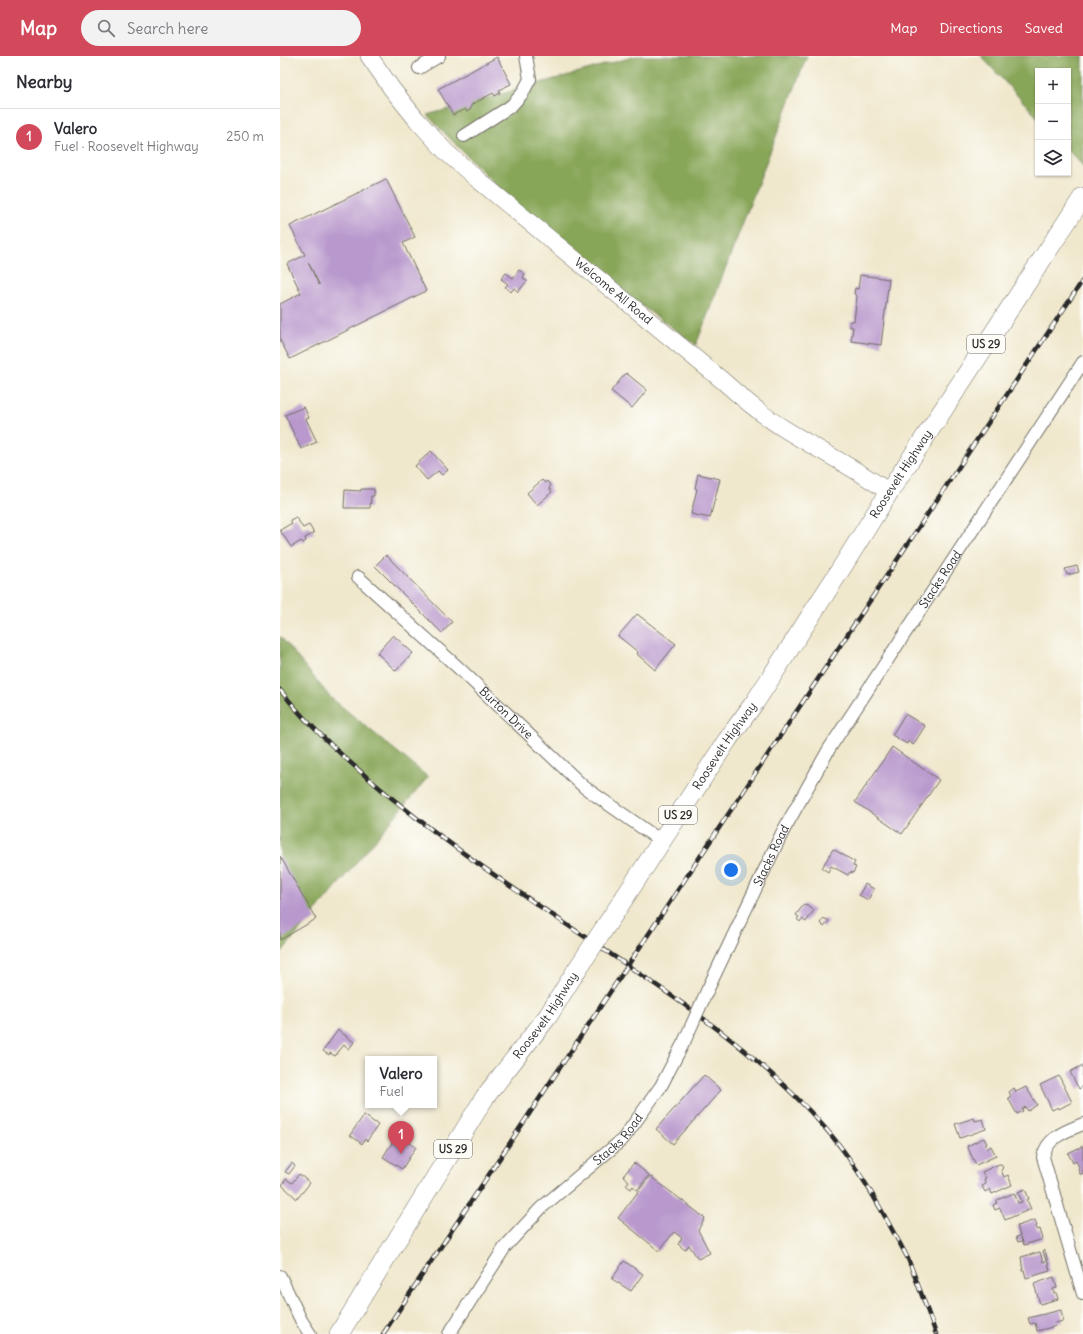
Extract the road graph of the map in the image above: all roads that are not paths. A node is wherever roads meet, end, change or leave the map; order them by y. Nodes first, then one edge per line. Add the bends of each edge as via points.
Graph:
1 (370, 56) edge
2 (439, 56) edge
3 (526, 56) edge
4 (419, 68) dead end
5 (464, 136) dead end
6 (1083, 197) edge
7 (1083, 362) edge
8 (889, 492) junction
9 (358, 577) dead end
10 (661, 841) junction
11 (1083, 1124) edge
12 (280, 1276) edge
13 (1083, 1294) edge
14 (310, 1334) edge
15 (339, 1334) edge
16 (449, 1334) edge

1 - 8 street, Welcome All Road via 417,120 446,152 477,180 741,397 783,428
2 - 4 street
3 - 5 street via 530,79 522,94 511,106
6 - 8 main road, Roosevelt Highway / US 29
7 - 16 street, Stacks Road, bridge via 829,749 782,833 662,1086 623,1139 541,1208 505,1248
8 - 10 main road, Roosevelt Highway / US 29 via 828,591
9 - 10 street, Burton Drive via 462,670 584,787
10 - 15 main road, Roosevelt Highway / US 29, bridge via 548,1016 485,1097
11 - 13 street via 1055,1137 1045,1149 1043,1157
12 - 14 street via 300,1320

